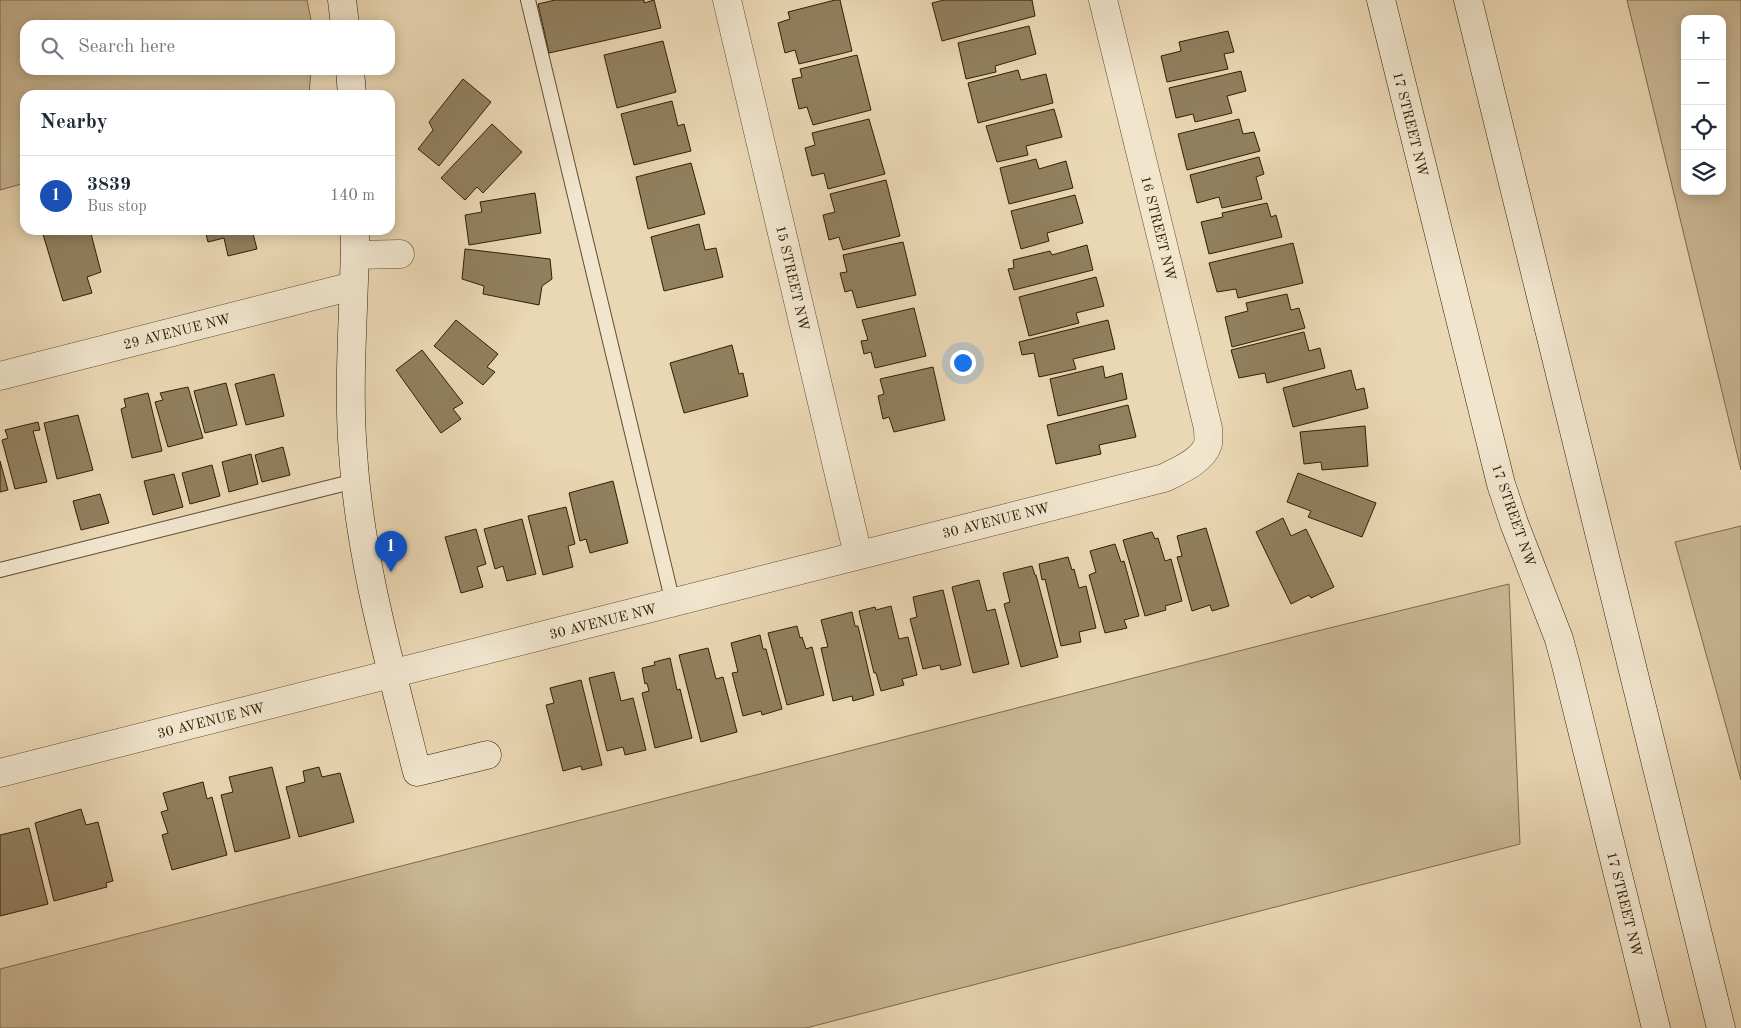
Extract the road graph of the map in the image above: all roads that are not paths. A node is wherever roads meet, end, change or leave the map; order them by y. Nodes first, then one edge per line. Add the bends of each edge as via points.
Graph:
1 (342, 0) edge
2 (528, 0) edge
3 (727, 0) edge
4 (1103, 0) edge
5 (1381, 0) edge
6 (1468, 0) edge
7 (344, 20) edge
8 (350, 75) edge
9 (352, 90) edge
10 (355, 242) edge
11 (400, 254) dead end
12 (353, 286) junction
13 (0, 376) edge
14 (1201, 455) joint
15 (355, 481) junction
16 (858, 555) junction
17 (0, 570) edge
18 (673, 603) junction
19 (393, 674) junction
20 (487, 755) dead end
21 (0, 773) edge
22 (1656, 1028) edge
23 (1720, 1028) edge

1 - 7 street
2 - 18 lane
3 - 16 street, 15 STREET NW
4 - 14 street, 16 STREET NW via 1208,428 1208,444
5 - 22 street, 17 STREET NW via 1488,436 1514,523 1566,665
6 - 23 street
8 - 9 street
10 - 11 street
10 - 12 street
12 - 13 street, 29 AVENUE NW
12 - 15 street via 350,386
14 - 16 street, 30 AVENUE NW via 1164,478
15 - 17 lane
15 - 19 street via 365,556
16 - 18 street, 30 AVENUE NW
18 - 19 street, 30 AVENUE NW
19 - 20 street via 417,772
19 - 21 street, 30 AVENUE NW

